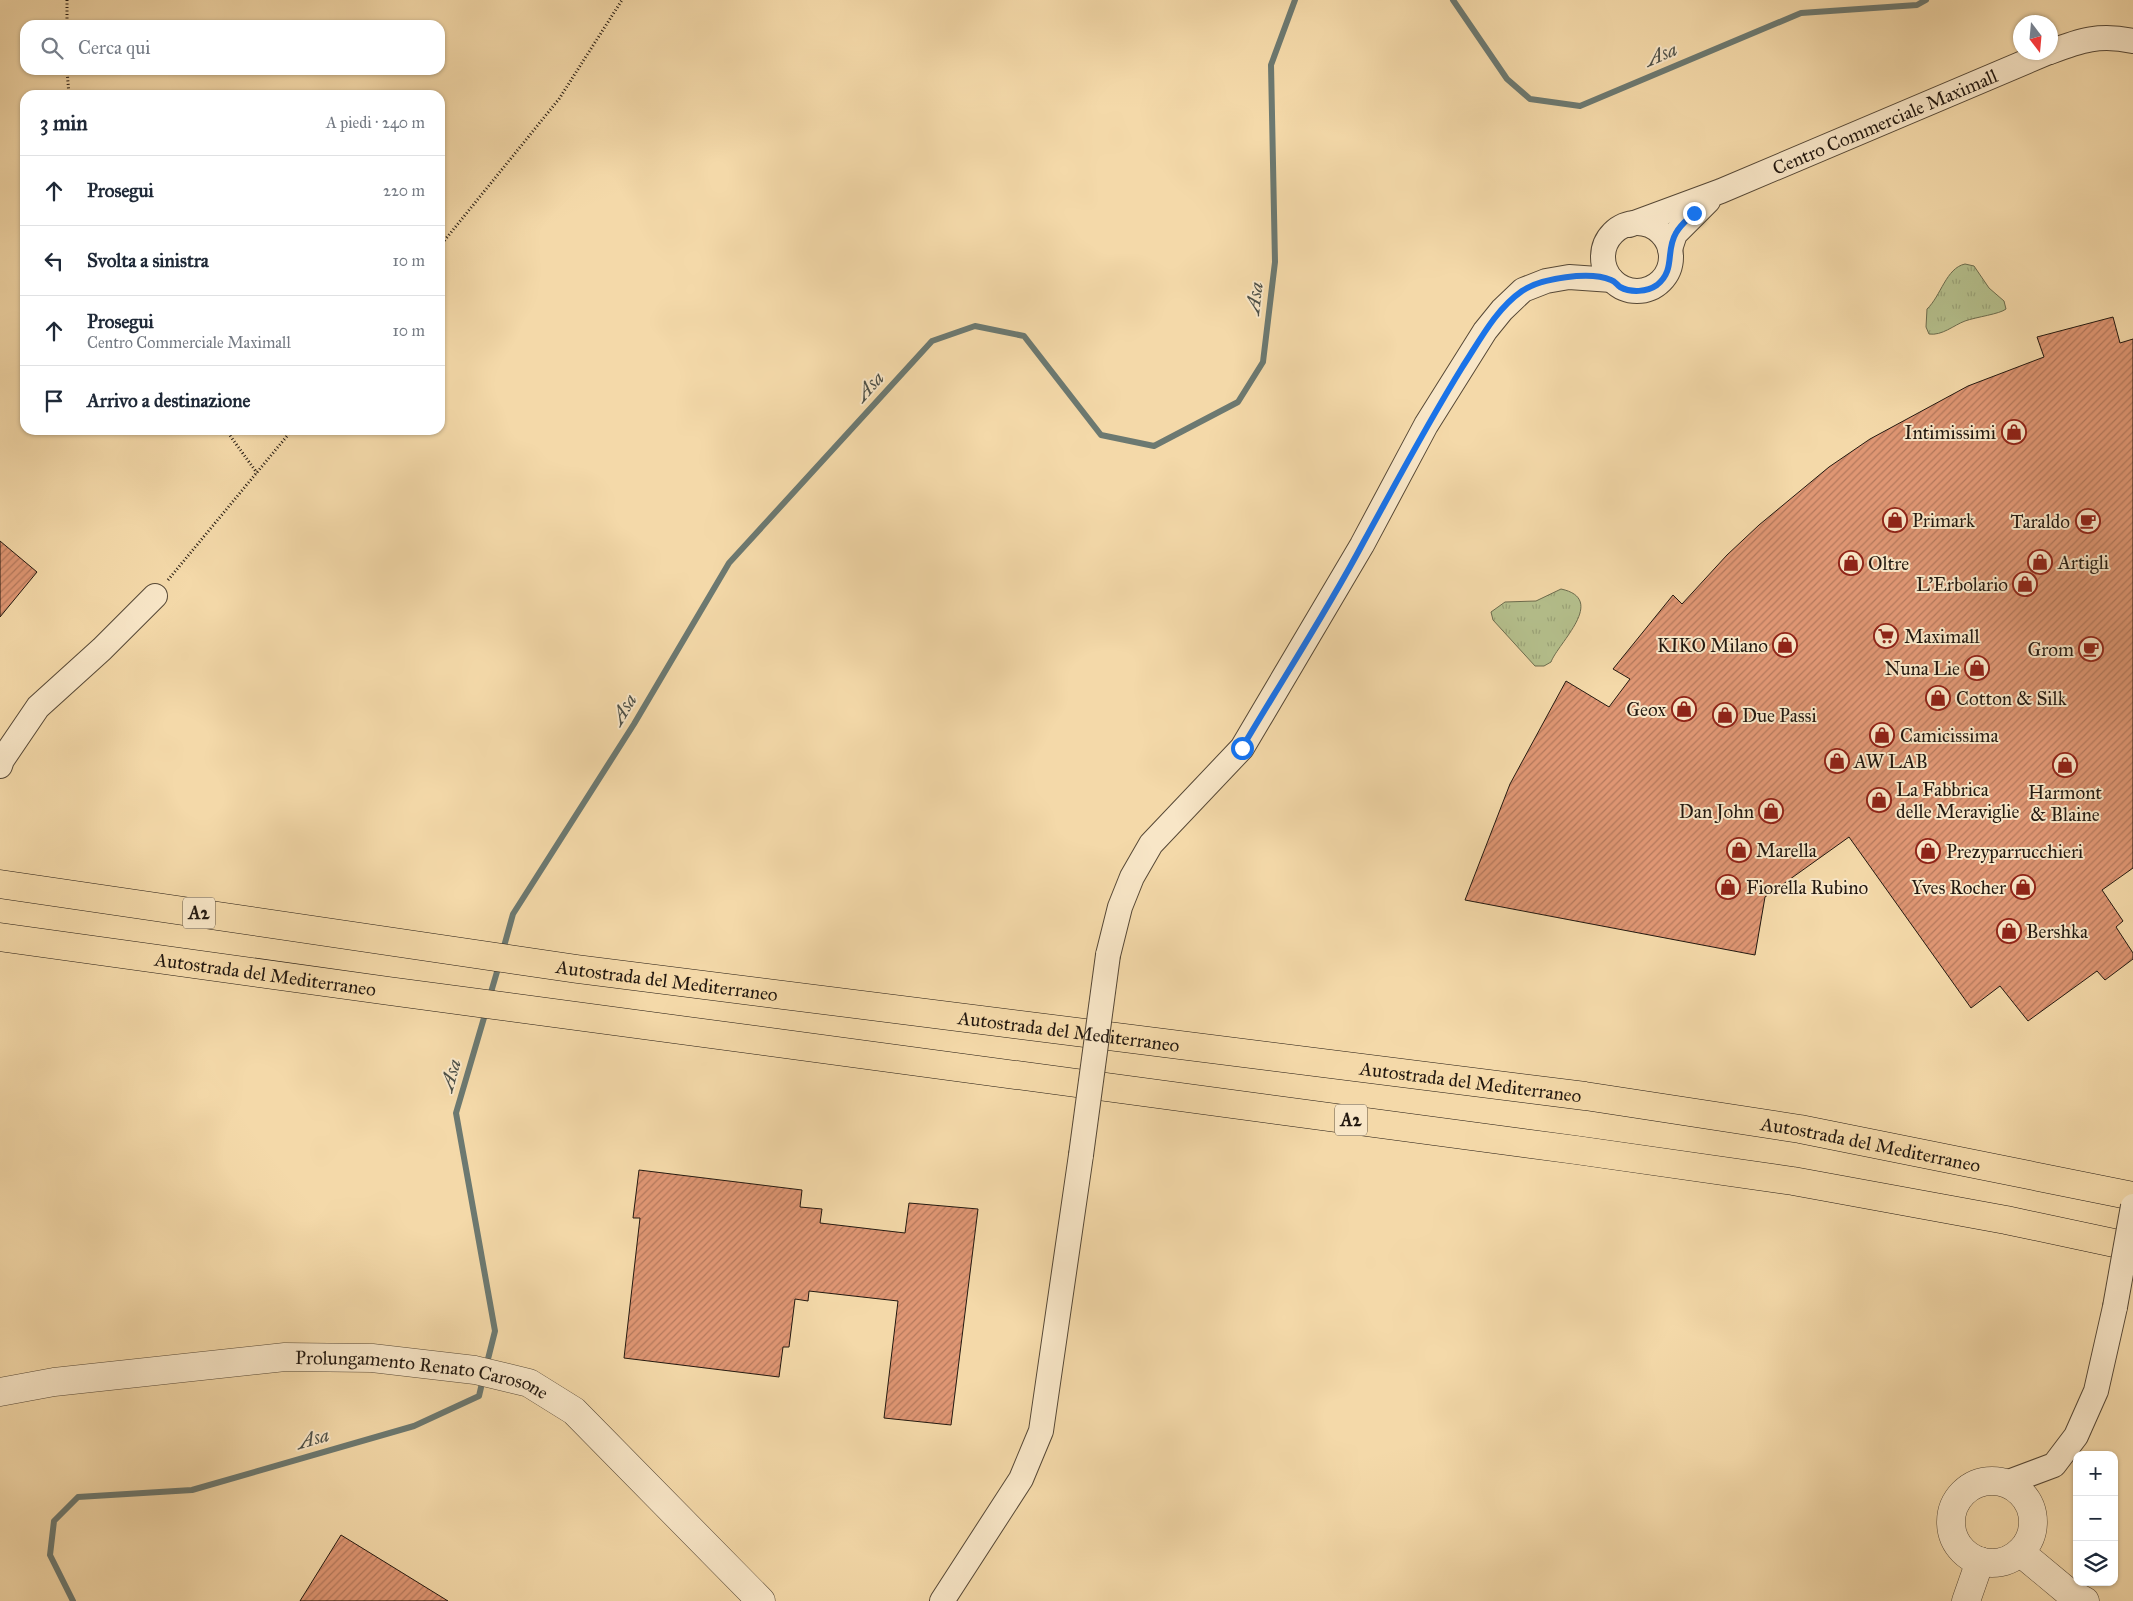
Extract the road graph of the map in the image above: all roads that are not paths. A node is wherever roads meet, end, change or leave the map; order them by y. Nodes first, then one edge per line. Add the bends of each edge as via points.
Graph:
1 (2133, 42) edge
2 (2058, 49) edge
3 (2031, 60) edge
4 (1721, 191) junction
5 (1629, 225) junction
6 (1670, 249) junction
7 (1612, 280) junction
8 (155, 596) road end
9 (0, 766) edge
10 (0, 884) edge
11 (0, 937) edge
12 (2133, 1196) edge
13 (2133, 1206) edge
14 (2133, 1247) edge
15 (0, 1392) edge
16 (2006, 1483) junction
17 (2020, 1552) junction
18 (1980, 1561) junction
19 (761, 1601) edge
20 (942, 1601) edge
21 (1966, 1601) edge
22 (2085, 1601) edge

1 - 2 street, Centro Commerciale Maximall via 2112,37 2081,40
3 - 4 street, Centro Commerciale Maximall
4 - 5 street, Centro Commerciale Maximall
4 - 6 street, Centro Commerciale Maximall via 1686,221 1675,234
5 - 6 street via 1650,226 1666,240
5 - 7 street via 1615,233 1605,247 1604,264
6 - 7 street via 1668,270 1655,286 1644,291 1632,291
7 - 20 street, bridge via 1568,277 1546,280 1523,290 1485,331 1426,426 1362,545 1242,748 1152,844 1132,878 1120,907 1108,955 1041,1431 1021,1479
8 - 9 street via 38,707
10 - 12 highway, Autostrada del Mediterraneo / A2 via 577,969 1585,1096 1800,1129
11 - 14 highway, Autostrada del Mediterraneo / A2 via 1566,1148 1783,1180 1996,1218
13 - 16 street, bridge via 2096,1392 2076,1436 2054,1464
15 - 19 street, Prolungamento Renato Carosone via 54,1382 285,1357 372,1358 475,1370 529,1383 574,1411
16 - 17 street via 2028,1500 2033,1513 2029,1541
16 - 18 street via 1980,1482 1968,1488 1953,1509 1951,1522 1956,1541 1969,1556
17 - 18 street via 2002,1562
17 - 22 street via 2068,1592
18 - 21 street

